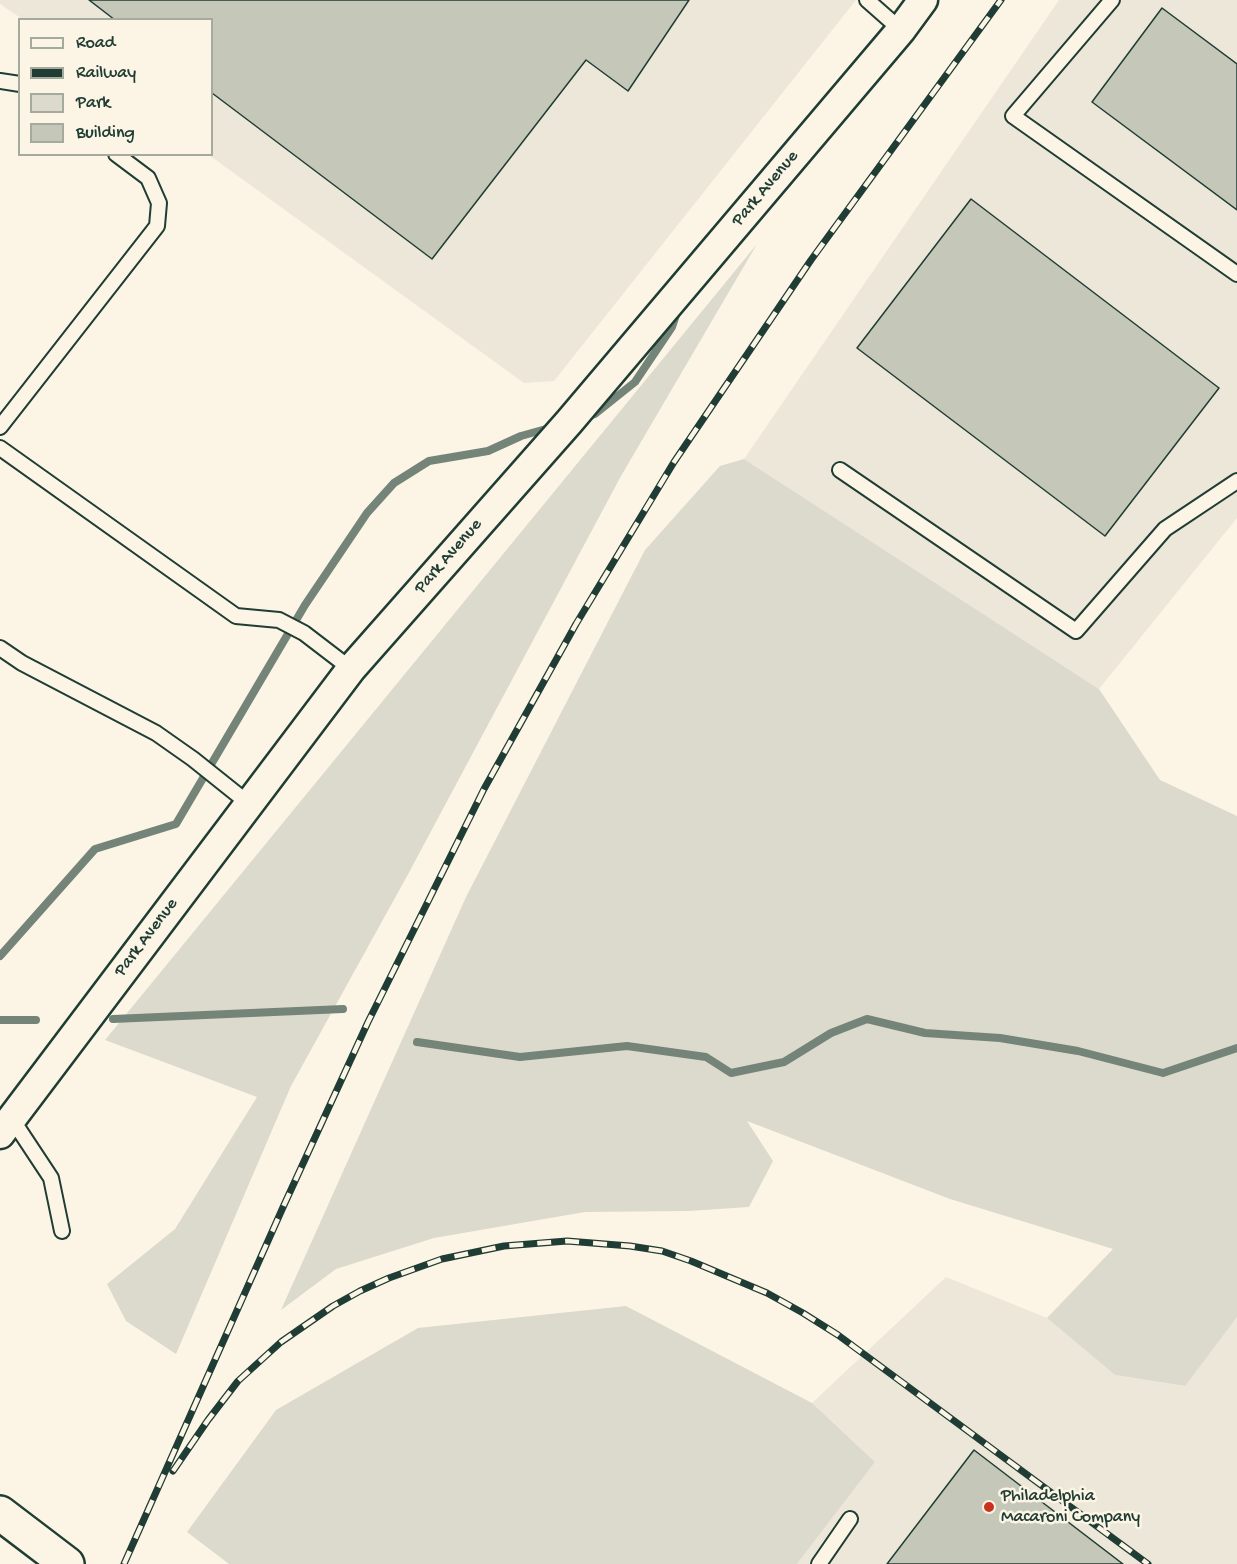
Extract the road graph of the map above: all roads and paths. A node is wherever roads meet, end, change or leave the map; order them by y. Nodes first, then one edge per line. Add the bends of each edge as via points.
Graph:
1 (867, 0) edge
2 (923, 0) edge
3 (1112, 0) edge
4 (902, 30) junction
5 (0, 81) edge
6 (18, 84) edge
7 (119, 156) edge
8 (1237, 274) edge
9 (0, 427) edge
10 (0, 448) edge
11 (840, 470) dead end
12 (1237, 482) edge
13 (0, 648) edge
14 (351, 669) junction
15 (248, 803) junction
16 (6, 1127) edge
17 (62, 1231) dead end
18 (0, 1513) edge
19 (850, 1519) dead end
20 (66, 1564) edge
21 (819, 1564) edge

1 - 4 lane
2 - 4 street, Park Avenue
3 - 8 lane via 1013,116
4 - 14 street, Park Avenue via 569,422
5 - 6 lane
7 - 9 lane via 148,178 159,203 157,226
10 - 14 lane via 236,616 279,620 304,633
11 - 12 lane via 1076,631 1165,529
13 - 15 lane via 156,733
14 - 15 street, Park Avenue
15 - 16 street, Park Avenue
16 - 17 lane via 51,1178
18 - 20 main road
19 - 21 lane

